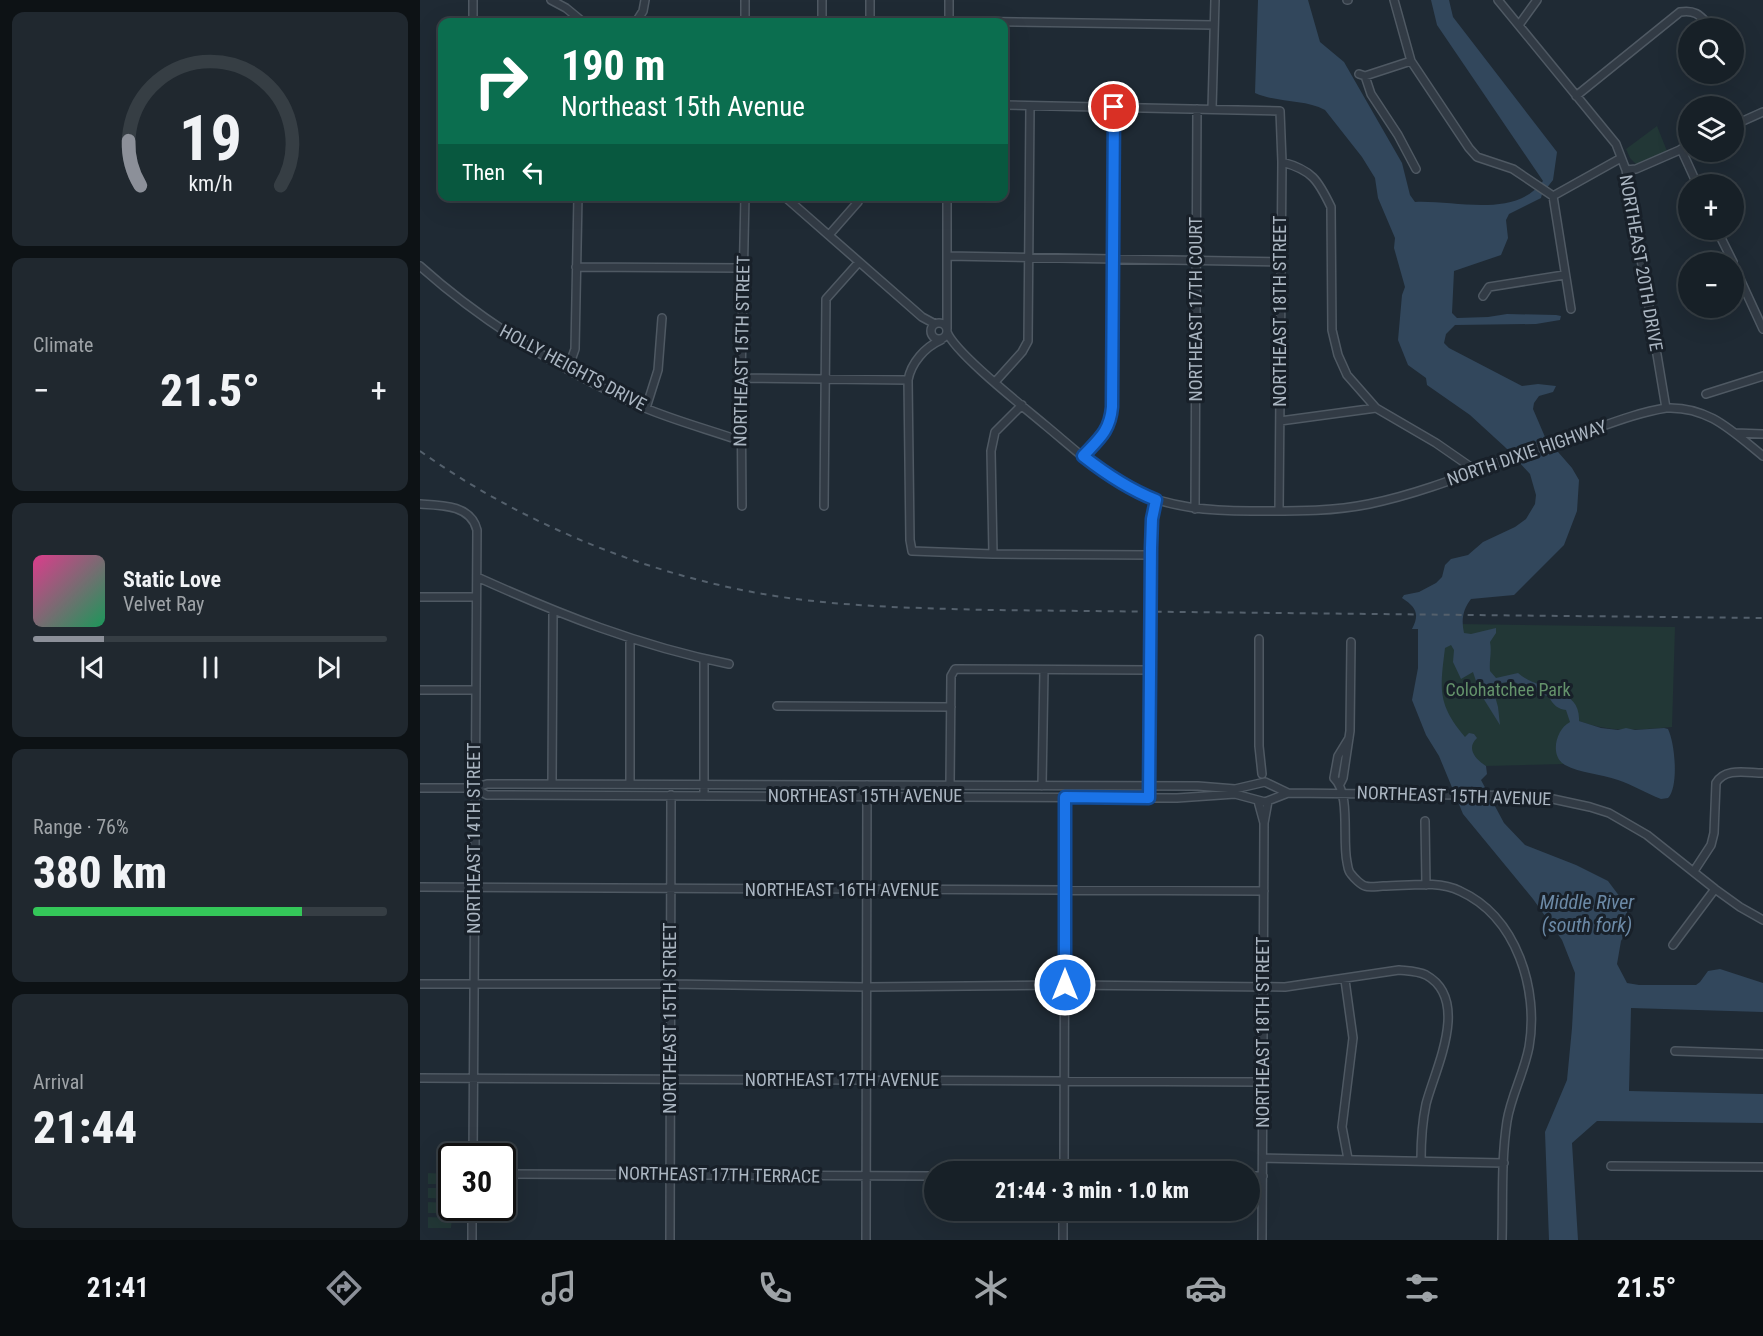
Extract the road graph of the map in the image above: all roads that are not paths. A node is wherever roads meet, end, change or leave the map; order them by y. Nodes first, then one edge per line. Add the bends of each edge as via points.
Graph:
1 (473, 0) edge
2 (551, 0) edge
3 (645, 0) edge
4 (745, 0) edge
5 (822, 0) edge
6 (870, 0) edge
7 (949, 0) edge
8 (1215, 0) edge
9 (1394, 0) edge
10 (1498, 0) edge
11 (1537, 0) edge
12 (473, 18) edge
13 (578, 18) edge
14 (638, 18) edge
15 (745, 18) edge
16 (822, 18) edge
17 (870, 18) edge
18 (949, 18) edge
19 (1703, 18) edge
20 (1008, 23) edge
21 (1214, 26) junction
22 (1519, 26) junction
23 (1411, 61) junction
24 (1576, 96) junction
25 (1008, 105) edge
26 (1030, 106) junction
27 (1114, 107) junction
28 (1197, 109) junction
29 (1212, 109) junction
30 (1763, 112) edge
31 (1744, 121) edge
32 (1678, 151) edge
33 (1621, 158) junction
34 (1282, 162) junction
35 (1416, 169) dead end
36 (1626, 170) junction
37 (1552, 196) junction
38 (578, 201) edge
39 (745, 201) edge
40 (790, 201) edge
41 (858, 201) edge
42 (947, 201) edge
43 (829, 235) junction
44 (947, 256) junction
45 (1029, 258) junction
46 (1112, 259) junction
47 (1196, 260) junction
48 (859, 262) junction
49 (1280, 262) junction
50 (420, 266) edge
51 (576, 267) junction
52 (743, 268) junction
53 (1564, 275) junction
54 (1744, 288) edge
55 (1483, 296) dead end
56 (1571, 309) dead end
57 (946, 311) junction
58 (662, 318) dead end
59 (934, 328) junction
60 (1763, 329) edge
61 (947, 331) junction
62 (942, 339) junction
63 (954, 344) junction
64 (928, 347) junction
65 (568, 369) junction
66 (1763, 376) edge
67 (741, 378) junction
68 (825, 380) junction
69 (908, 380) junction
70 (995, 382) junction
71 (1706, 394) dead end
72 (1022, 405) junction
73 (646, 408) junction
74 (1376, 408) junction
75 (1666, 408) junction
76 (1280, 421) junction
77 (1735, 434) junction
78 (1763, 434) edge
79 (741, 441) junction
80 (1083, 456) junction
81 (1763, 456) edge
82 (1475, 470) junction
83 (1156, 500) junction
84 (420, 504) edge
85 (742, 506) dead end
86 (824, 506) dead end
87 (1195, 509) junction
88 (1279, 511) junction
89 (993, 554) junction
90 (1151, 555) junction
91 (477, 577) junction
92 (420, 597) edge
93 (476, 597) junction
94 (553, 611) junction
95 (630, 639) junction
96 (1259, 639) dead end
97 (1351, 642) dead end
98 (704, 659) junction
99 (729, 664) dead end
100 (1044, 670) junction
101 (1149, 670) junction
102 (420, 690) edge
103 (475, 690) junction
104 (777, 706) dead end
105 (951, 707) junction
106 (1763, 773) edge
107 (1262, 774) junction
108 (552, 784) junction
109 (630, 784) junction
110 (1257, 784) junction
111 (704, 785) junction
112 (867, 785) junction
113 (950, 785) junction
114 (1270, 785) junction
115 (1042, 786) junction
116 (1149, 786) junction
117 (420, 788) edge
118 (474, 788) junction
119 (1288, 793) junction
120 (1342, 793) junction
121 (671, 795) junction
122 (704, 795) junction
123 (867, 796) junction
124 (1065, 797) junction
125 (1149, 798) junction
126 (1257, 800) junction
127 (1269, 800) junction
128 (1425, 821) dead end
129 (1264, 824) junction
130 (1694, 871) junction
131 (1426, 885) junction
132 (420, 887) edge
133 (474, 888) junction
134 (1715, 889) junction
135 (670, 890) junction
136 (867, 890) junction
137 (1065, 890) junction
138 (1264, 891) junction
139 (1763, 920) edge
140 (1673, 945) dead end
141 (1345, 980) junction
142 (420, 984) edge
143 (474, 984) junction
144 (671, 984) junction
145 (1065, 985) junction
146 (867, 987) junction
147 (1263, 987) junction
148 (1675, 1051) dead end
149 (1763, 1054) edge
150 (420, 1078) edge
151 (473, 1078) junction
152 (670, 1079) junction
153 (867, 1081) junction
154 (1063, 1081) junction
155 (1263, 1082) junction
156 (473, 1143) edge
157 (1263, 1158) junction
158 (1348, 1159) junction
159 (1421, 1160) junction
160 (1064, 1161) edge
161 (1504, 1163) junction
162 (1611, 1166) dead end
163 (1763, 1167) edge
164 (516, 1174) edge
165 (670, 1174) junction
166 (866, 1176) junction
167 (924, 1176) edge
168 (1263, 1176) joint
169 (472, 1221) edge
170 (1063, 1221) edge
171 (472, 1240) edge
172 (670, 1240) edge
173 (866, 1240) edge
174 (1063, 1240) edge
175 (1262, 1240) edge
176 (1502, 1240) edge

1 - 12 street
2 - 13 street
3 - 14 street
4 - 15 street
5 - 16 street
6 - 17 street
7 - 18 street
8 - 21 street
9 - 23 street
10 - 22 street, NORTHEAST 20TH DRIVE
11 - 22 street
19 - 24 street via 1690,10 1680,12
20 - 21 street
21 - 29 street
22 - 24 street, NORTHEAST 20TH DRIVE
23 - 35 street via 1362,75
23 - 37 street via 1478,157 1513,169
24 - 33 street, NORTHEAST 20TH DRIVE via 1616,144
25 - 26 street
26 - 27 street
26 - 45 street
27 - 28 street
27 - 46 street
28 - 29 street
28 - 47 street, NORTHEAST 17TH COURT
29 - 34 street, NORTHEAST 18TH STREET via 1280,111
30 - 31 street
32 - 36 street
33 - 36 street, NORTHEAST 20TH DRIVE
33 - 37 street
34 - 49 street, NORTHEAST 18TH STREET
34 - 74 street via 1301,167 1314,177 1331,207 1332,330 1347,375
36 - 75 street, NORTHEAST 20TH DRIVE
37 - 53 street
38 - 51 street
39 - 52 street, NORTHEAST 15TH STREET
40 - 43 street
41 - 43 street
42 - 44 street
43 - 48 street
44 - 45 street
44 - 57 street
45 - 46 street
45 - 70 street via 1028,341
46 - 47 street
46 - 80 street via 1111,421
47 - 49 street
47 - 87 street, NORTHEAST 17TH COURT
48 - 59 street
48 - 68 street via 826,299
49 - 76 street, NORTHEAST 18TH STREET
50 - 65 street, HOLLY HEIGHTS DRIVE via 489,322
51 - 52 street
51 - 65 street via 575,349
52 - 67 street, NORTHEAST 15TH STREET
53 - 55 street via 1489,287
53 - 56 street
54 - 60 street
57 - 59 street
57 - 61 street
58 - 73 street via 658,370
59 - 61 street via 944,325
59 - 62 street via 936,339
59 - 64 street
61 - 62 street
61 - 63 street
62 - 63 street
62 - 64 street
63 - 70 street, NORTH DIXIE HIGHWAY
64 - 69 street via 910,369
65 - 73 street, HOLLY HEIGHTS DRIVE
66 - 71 street
67 - 68 street
67 - 79 street, NORTHEAST 15TH STREET
68 - 69 street
68 - 86 street
69 - 89 street via 912,551
70 - 72 street, NORTH DIXIE HIGHWAY
72 - 80 street, NORTH DIXIE HIGHWAY
72 - 89 street via 995,432
73 - 79 street, HOLLY HEIGHTS DRIVE
74 - 76 street
74 - 82 street
75 - 77 street, NORTH DIXIE HIGHWAY via 1700,412
75 - 82 street, NORTH DIXIE HIGHWAY
76 - 88 street, NORTHEAST 18TH STREET
77 - 78 street
77 - 81 street, NORTH DIXIE HIGHWAY
79 - 85 street, NORTHEAST 15TH STREET
80 - 83 street, NORTH DIXIE HIGHWAY via 1108,476
82 - 88 street, NORTH DIXIE HIGHWAY via 1368,504
83 - 87 street, NORTH DIXIE HIGHWAY
83 - 90 street
84 - 91 street, NORTHEAST 14TH STREET via 462,510 475,521
87 - 88 street, NORTH DIXIE HIGHWAY
89 - 90 street
90 - 101 street
91 - 93 street, NORTHEAST 14TH STREET
91 - 94 street
92 - 93 street
93 - 103 street, NORTHEAST 14TH STREET
94 - 95 street
94 - 108 street
95 - 98 street
95 - 109 street
96 - 107 street
97 - 120 street via 1351,720 1335,767
98 - 99 street
98 - 111 street
100 - 101 street
100 - 105 street via 955,669 951,676
100 - 115 street
101 - 116 street
102 - 103 street
103 - 118 street, NORTHEAST 14TH STREET
104 - 105 street
105 - 113 street
106 - 130 street via 1720,776 1716,783 1711,845
107 - 110 street
107 - 114 street
108 - 109 street, NORTHEAST 15TH AVENUE
108 - 118 street, NORTHEAST 15TH AVENUE via 487,784
109 - 111 street, NORTHEAST 15TH AVENUE
110 - 114 street
110 - 116 street, NORTHEAST 15TH AVENUE via 1235,789
110 - 126 street via 1253,790
111 - 112 street, NORTHEAST 15TH AVENUE
111 - 122 street
112 - 113 street, NORTHEAST 15TH AVENUE
112 - 123 street
113 - 115 street, NORTHEAST 15TH AVENUE
114 - 119 street, NORTHEAST 15TH AVENUE
114 - 127 street via 1273,793
115 - 116 street, NORTHEAST 15TH AVENUE
116 - 125 street
117 - 118 street, NORTHEAST 15TH AVENUE
118 - 121 street, NORTHEAST 15TH AVENUE via 487,795
118 - 133 street, NORTHEAST 14TH STREET
119 - 120 street, NORTHEAST 15TH AVENUE
119 - 127 street, NORTHEAST 15TH AVENUE
120 - 130 street, NORTHEAST 15TH AVENUE via 1558,799 1609,813 1647,835
120 - 131 street via 1349,873 1365,886
121 - 122 street, NORTHEAST 15TH AVENUE
121 - 135 street, NORTHEAST 15TH STREET
122 - 123 street, NORTHEAST 15TH AVENUE
123 - 124 street, NORTHEAST 15TH AVENUE
123 - 136 street
124 - 125 street, NORTHEAST 15TH AVENUE
124 - 137 street
125 - 126 street, NORTHEAST 15TH AVENUE via 1235,794
126 - 127 street
126 - 129 street, NORTHEAST 18TH STREET
127 - 129 street, NORTHEAST 18TH STREET
128 - 131 street
129 - 138 street, NORTHEAST 18TH STREET
130 - 134 street, NORTHEAST 15TH AVENUE
131 - 161 street via 1460,891 1492,914 1506,932 1526,975 1532,1003 1531,1029 1523,1073 1508,1120
132 - 133 street, NORTHEAST 16TH AVENUE
133 - 135 street, NORTHEAST 16TH AVENUE
133 - 143 street, NORTHEAST 14TH STREET
134 - 139 street, NORTHEAST 15TH AVENUE
134 - 140 street
135 - 136 street, NORTHEAST 16TH AVENUE
135 - 144 street, NORTHEAST 15TH STREET
136 - 137 street, NORTHEAST 16TH AVENUE
136 - 146 street
137 - 138 street, NORTHEAST 16TH AVENUE
137 - 145 street
138 - 147 street, NORTHEAST 18TH STREET
141 - 147 street
141 - 158 street via 1353,1038 1342,1127
141 - 159 street via 1399,970 1416,972 1440,987 1446,1001 1445,1043 1425,1107
142 - 143 street
143 - 144 street
143 - 151 street, NORTHEAST 14TH STREET
144 - 146 street
144 - 152 street, NORTHEAST 15TH STREET
145 - 146 street
145 - 147 street
145 - 154 street
146 - 153 street
147 - 155 street, NORTHEAST 18TH STREET
148 - 149 street
150 - 151 street, NORTHEAST 17TH AVENUE
151 - 152 street, NORTHEAST 17TH AVENUE
151 - 156 street, NORTHEAST 14TH STREET
152 - 153 street, NORTHEAST 17TH AVENUE
152 - 165 street, NORTHEAST 15TH STREET
153 - 154 street, NORTHEAST 17TH AVENUE
153 - 166 street
154 - 155 street, NORTHEAST 17TH AVENUE
154 - 160 street
155 - 157 street, NORTHEAST 18TH STREET
157 - 158 street
157 - 168 street, NORTHEAST 18TH STREET
158 - 159 street
159 - 161 street
161 - 176 street
162 - 163 street
164 - 165 street, NORTHEAST 17TH TERRACE
165 - 166 street, NORTHEAST 17TH TERRACE
165 - 172 street, NORTHEAST 15TH STREET
166 - 167 street, NORTHEAST 17TH TERRACE
166 - 173 street
168 - 175 street, NORTHEAST 18TH STREET
169 - 171 street
170 - 174 street

